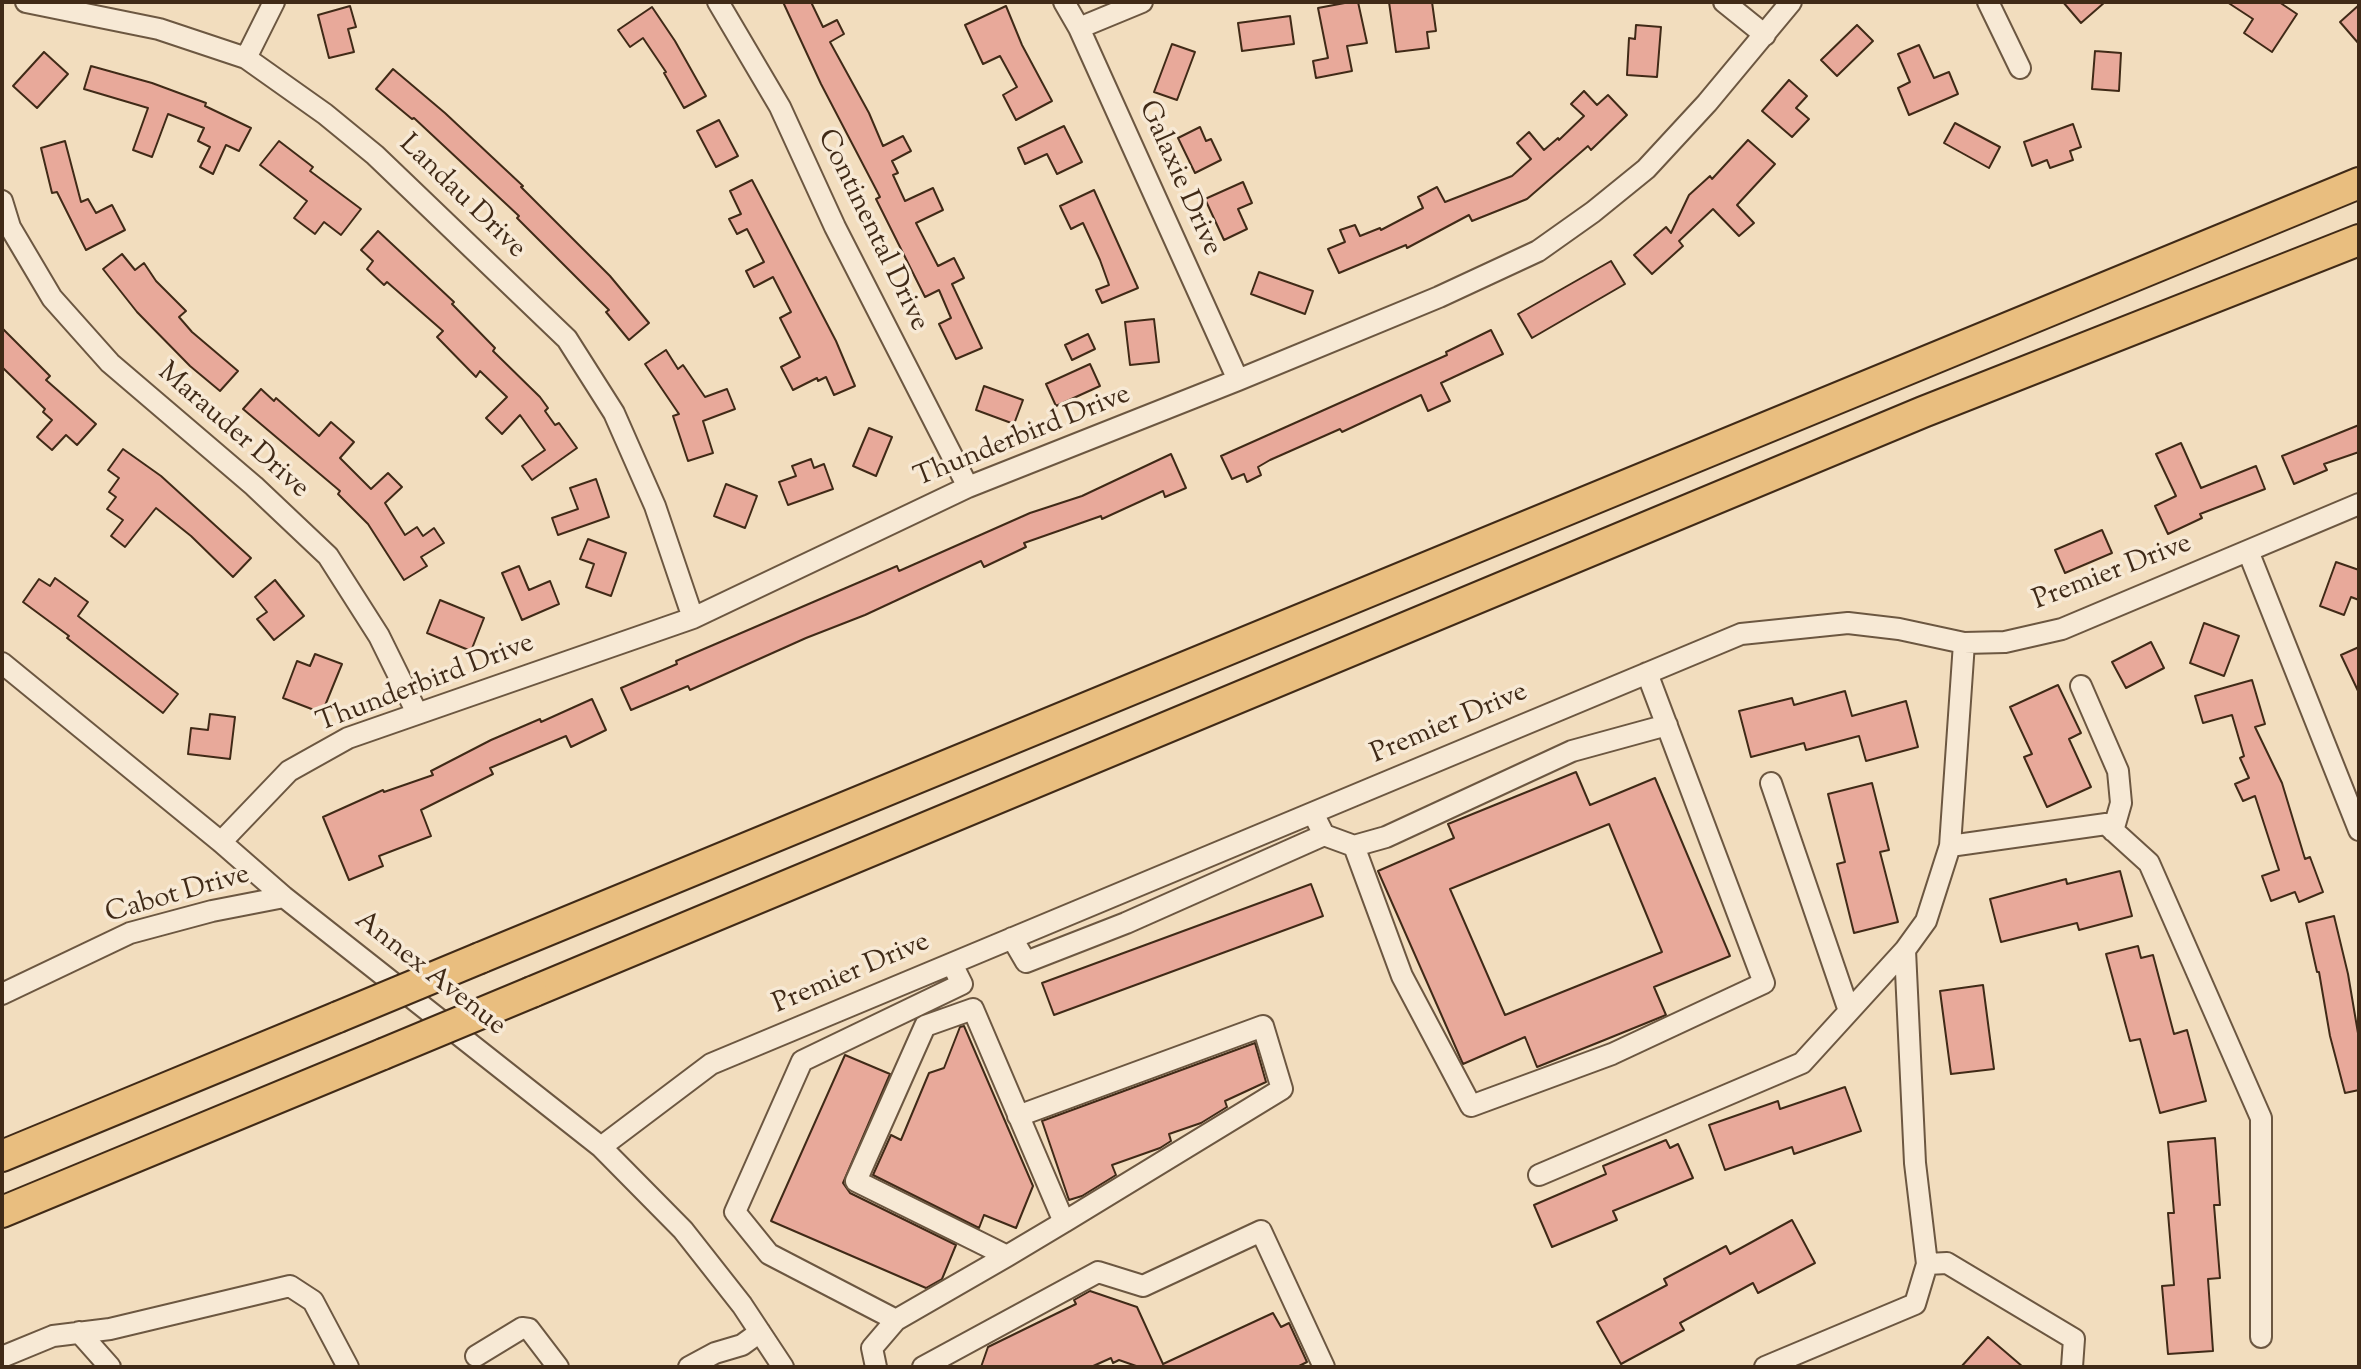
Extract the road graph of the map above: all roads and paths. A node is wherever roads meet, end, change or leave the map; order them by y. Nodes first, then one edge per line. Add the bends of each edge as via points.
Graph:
1 (26, 2) edge
2 (274, 2) edge
3 (718, 2) edge
4 (1064, 2) edge
5 (1142, 2) edge
6 (1724, 2) edge
7 (1791, 2) edge
8 (1988, 2) edge
9 (1079, 28) junction
10 (1765, 35) junction
11 (246, 58) junction
12 (2020, 68) dead end
13 (2359, 183) edge
14 (2, 201) edge
15 (2359, 240) edge
16 (1238, 380) junction
17 (968, 487) junction
18 (2359, 504) edge
19 (2248, 551) junction
20 (693, 618) junction
21 (1964, 643) junction
22 (2, 663) edge
23 (1647, 673) junction
24 (2081, 686) dead end
25 (417, 713) junction
26 (1667, 725) junction
27 (1771, 783) dead end
28 (1313, 813) junction
29 (2359, 827) edge
30 (2113, 831) junction
31 (1324, 835) junction
32 (221, 842) junction
33 (1354, 846) junction
34 (1950, 846) junction
35 (284, 897) junction
36 (1012, 938) junction
37 (1905, 950) junction
38 (952, 964) junction
39 (962, 984) junction
40 (2, 994) edge
41 (973, 1009) junction
42 (1849, 1011) junction
43 (1018, 1116) junction
44 (601, 1147) junction
45 (2, 1156) edge
46 (1539, 1175) dead end
47 (2, 1212) edge
48 (1064, 1222) junction
49 (1007, 1256) junction
50 (1927, 1264) junction
51 (896, 1320) junction
52 (79, 1332) junction
53 (760, 1332) junction
54 (2261, 1337) dead end
55 (476, 1356) dead end
56 (2, 1357) edge
57 (110, 1367) edge
58 (348, 1367) edge
59 (558, 1367) edge
60 (689, 1367) edge
61 (783, 1367) edge
62 (876, 1367) edge
63 (923, 1367) edge
64 (1324, 1367) edge
65 (1765, 1367) edge
66 (2072, 1367) edge

1 - 11 street, Landau Drive via 159,29
2 - 11 street
3 - 17 street, Continental Drive via 780,107
4 - 9 street, Galaxie Drive
5 - 9 street
6 - 10 street
7 - 10 street, Thunderbird Drive
8 - 12 street
9 - 16 street, Galaxie Drive
10 - 16 street, Thunderbird Drive via 1646,169 1538,251
11 - 20 street, Landau Drive via 375,155 567,339 614,413 655,506
13 - 45 highway, bridge
14 - 25 street, Marauder Drive via 10,227 52,298 110,363 328,556 379,636
15 - 47 highway, bridge via 1923,412
16 - 17 street, Thunderbird Drive
17 - 20 street, Thunderbird Drive
18 - 19 street, Premier Drive
19 - 21 street, Premier Drive via 2062,629 2005,642
19 - 29 street
20 - 25 street, Thunderbird Drive
21 - 23 street, Premier Drive via 1848,623 1741,634
21 - 34 street
22 - 32 street, Annex Avenue
23 - 26 street
23 - 28 street, Premier Drive
24 - 30 street via 2118,771 2121,803
25 - 32 street, Thunderbird Drive via 348,738 289,771
26 - 33 street via 1572,751 1386,837
26 - 33 street via 1764,983 1612,1054 1471,1106 1402,976
27 - 42 street
28 - 31 street
28 - 36 street, Premier Drive
30 - 34 street via 2106,824
30 - 54 street via 2149,863 2261,1118
31 - 33 street
31 - 36 street via 1026,962
32 - 35 street, Annex Avenue
34 - 37 street via 1926,921
35 - 40 street, Cabot Drive via 130,933
35 - 44 street, Annex Avenue
36 - 38 street, Premier Drive
37 - 42 street
37 - 50 street via 1915,1163
38 - 39 street
38 - 44 street, Premier Drive via 711,1064
39 - 41 street
39 - 51 street via 802,1061 735,1212 769,1254
41 - 43 street
41 - 49 street via 925,1026 856,1181
42 - 46 street via 1802,1063
43 - 48 street
43 - 48 street via 1263,1026 1282,1089
44 - 53 street, Annex Avenue via 683,1230
48 - 49 street
49 - 51 street
50 - 65 street via 1915,1304
50 - 66 street via 1947,1263 2074,1339
51 - 62 street via 872,1348
52 - 56 street via 53,1336
52 - 57 street
52 - 58 street via 290,1286 313,1301
53 - 60 street
53 - 61 street, Annex Avenue
55 - 59 street via 522,1328 529,1329
63 - 64 street via 1098,1272 1143,1286 1261,1231

